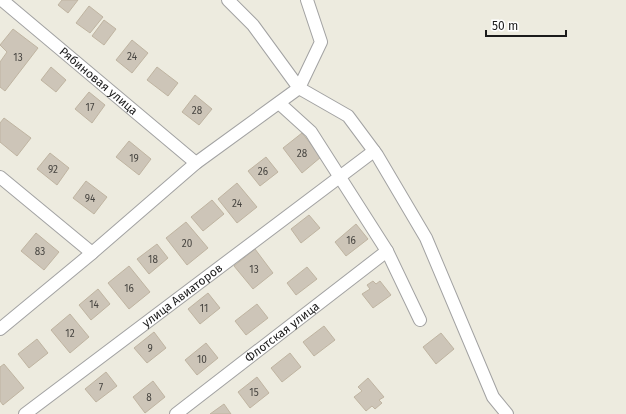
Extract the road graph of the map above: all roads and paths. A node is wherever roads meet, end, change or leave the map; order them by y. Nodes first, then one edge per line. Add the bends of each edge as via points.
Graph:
1 (2, 0) edge
2 (228, 0) edge
3 (307, 0) edge
4 (299, 88) junction
5 (279, 103) junction
6 (374, 151) junction
7 (196, 163) junction
8 (0, 177) edge
9 (339, 177) junction
10 (387, 251) junction
11 (92, 252) junction
12 (420, 320) dead end
13 (0, 329) edge
14 (25, 414) edge
15 (176, 414) edge
16 (507, 414) edge

1 - 7 street, Рябиновая улица
2 - 4 street via 253,25
3 - 4 street via 321,42
4 - 5 street
4 - 6 street via 348,116
5 - 7 street
5 - 9 street via 311,132
6 - 9 street, улица Авиаторов
6 - 16 street via 426,238 493,397
7 - 11 street
8 - 11 street
9 - 10 street
9 - 14 street, улица Авиаторов
10 - 12 street
10 - 15 street, Флотская улица
11 - 13 street

